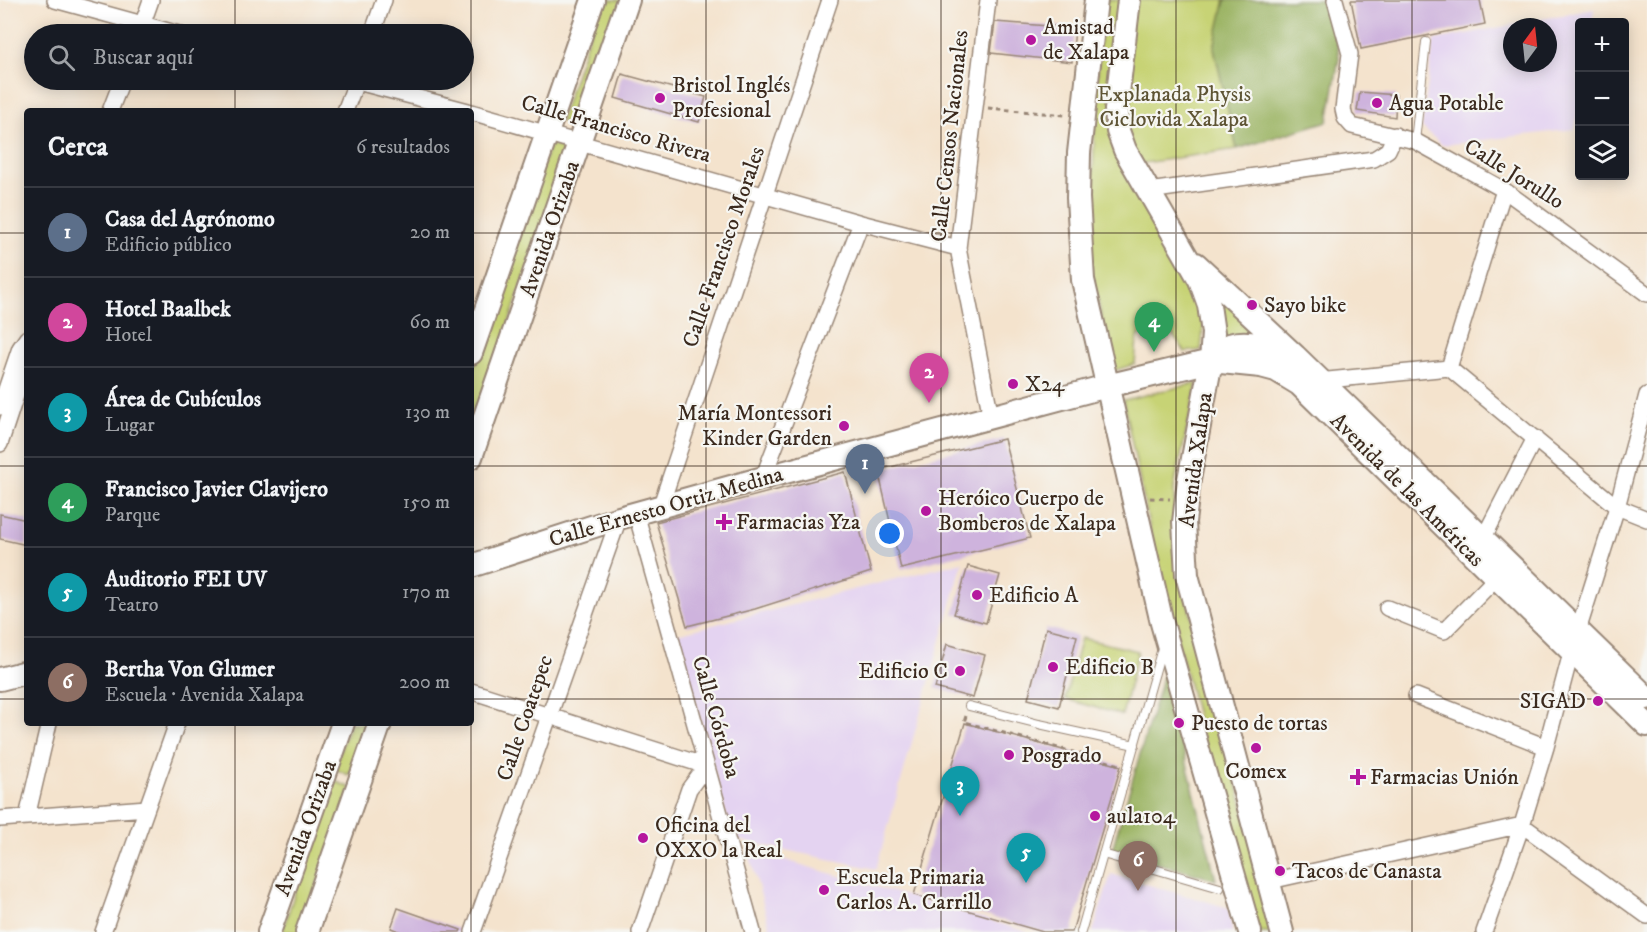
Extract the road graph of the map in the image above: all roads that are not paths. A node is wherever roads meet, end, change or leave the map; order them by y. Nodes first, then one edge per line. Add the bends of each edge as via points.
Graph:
1 (55, 0) edge
2 (151, 0) edge
3 (384, 0) edge
4 (593, 0) edge
5 (628, 0) edge
6 (830, 0) edge
7 (988, 0) edge
8 (1096, 0) edge
9 (1129, 0) edge
10 (1335, 0) edge
11 (124, 24) edge
12 (143, 24) edge
13 (376, 24) edge
14 (1426, 42) dead end
15 (118, 90) edge
16 (351, 90) edge
17 (391, 90) edge
18 (111, 108) edge
19 (346, 108) edge
20 (458, 108) edge
21 (474, 112) edge
22 (549, 133) junction
23 (1395, 135) junction
24 (1415, 141) junction
25 (580, 142) junction
26 (1504, 190) junction
27 (1149, 191) junction
28 (765, 194) junction
29 (861, 223) junction
30 (958, 248) junction
31 (1183, 252) junction
32 (1647, 294) edge
33 (24, 342) edge
34 (474, 345) edge
35 (1294, 356) junction
36 (1211, 361) junction
37 (1449, 368) junction
38 (24, 371) edge
39 (1318, 381) junction
40 (1107, 386) junction
41 (1647, 395) edge
42 (0, 407) edge
43 (991, 417) junction
44 (1535, 438) junction
45 (0, 444) edge
46 (474, 448) edge
47 (763, 478) junction
48 (660, 507) junction
49 (1617, 507) junction
50 (627, 516) junction
51 (1647, 519) edge
52 (1484, 539) junction
53 (474, 565) edge
54 (1496, 578) junction
55 (1387, 608) dead end
56 (1166, 635) junction
57 (1575, 642) junction
58 (24, 673) edge
59 (0, 679) edge
60 (474, 692) edge
61 (1416, 696) dead end
62 (1647, 698) edge
63 (969, 706) road end
64 (549, 717) junction
65 (1647, 725) edge
66 (48, 726) edge
67 (176, 726) edge
68 (342, 726) edge
69 (379, 726) edge
70 (1135, 745) junction
71 (1546, 747) junction
72 (706, 766) junction
73 (327, 771) junction
74 (360, 784) junction
75 (147, 808) junction
76 (27, 817) junction
77 (0, 819) edge
78 (1522, 825) junction
79 (1103, 854) junction
80 (1270, 881) junction
81 (1220, 888) dead end
82 (1647, 916) edge
83 (1486, 931) edge
84 (103, 932) edge
85 (269, 932) edge
86 (307, 932) edge
87 (473, 932) edge
88 (640, 932) edge
89 (753, 932) edge
90 (1081, 932) edge
91 (1250, 932) edge
92 (1282, 932) edge

1 - 11 street
2 - 12 street
3 - 13 street
4 - 22 main road, Avenida Orizaba
5 - 25 main road, Avenida Orizaba
6 - 28 street, Calle Francisco Morales
7 - 30 street, Calle Censos Nacionales
8 - 40 main road, Avenida Xalapa via 1078,198 1083,280
9 - 27 main road, Avenida Xalapa via 1116,110 1118,131
10 - 23 street, Calle Jorullo via 1350,54 1345,118 1352,126
14 - 24 lane
15 - 18 street
16 - 19 street
17 - 20 street, Calle Francisco Rivera
21 - 22 street, Calle Francisco Rivera
22 - 25 street, Calle Francisco Rivera
22 - 34 main road, Avenida Orizaba
23 - 24 street, Calle Jorullo
23 - 27 street via 1388,150 1374,159
24 - 26 street, Calle Jorullo
25 - 28 street, Calle Francisco Rivera
25 - 46 main road, Avenida Orizaba
26 - 32 street, Calle Jorullo
26 - 37 street
27 - 31 main road, Avenida Xalapa
28 - 29 street, Calle Francisco Rivera
28 - 48 street, Calle Francisco Morales
29 - 30 street, Calle Francisco Rivera
29 - 47 street
30 - 43 street, Calle Censos Nacionales
31 - 35 main road, Avenida de las Américas
31 - 36 main road, Avenida Xalapa via 1209,305
33 - 42 street
35 - 36 main road, Avenida de las Américas via 1260,345 1236,344 1222,349
35 - 39 main road, Avenida de las Américas
36 - 40 main road, Calle Ernesto Ortiz Medina
36 - 54 main road, Avenida de las Américas via 1261,366 1299,384
36 - 80 main road, Avenida Xalapa via 1186,500 1188,574
37 - 39 street
37 - 44 street
38 - 45 street
39 - 52 main road, Avenida de las Américas
40 - 43 main road, Calle Ernesto Ortiz Medina
40 - 56 main road, Avenida Xalapa
41 - 49 street
43 - 47 main road, Calle Ernesto Ortiz Medina
44 - 49 street
44 - 52 street
47 - 48 main road, Calle Ernesto Ortiz Medina
48 - 50 main road, Calle Ernesto Ortiz Medina
49 - 51 street
49 - 57 street
50 - 53 main road, Calle Ernesto Ortiz Medina
50 - 64 street, Calle Coatepec
50 - 72 street, Calle Córdoba
52 - 57 main road, Avenida de las Américas
54 - 55 street via 1444,631
54 - 57 main road, Avenida de las Américas
56 - 70 lane
56 - 91 main road, Avenida Xalapa
57 - 62 main road, Avenida de las Américas
57 - 65 main road, Avenida de las Américas
57 - 71 street
58 - 59 main road
60 - 64 street
61 - 71 street
63 - 70 lane
64 - 72 street
64 - 87 street, Calle Coatepec
66 - 76 street
67 - 75 street
68 - 73 main road, Avenida Orizaba
69 - 74 main road, Avenida Orizaba
70 - 79 lane
71 - 78 street
72 - 88 street via 689,789
72 - 89 street, Calle Córdoba
73 - 74 main road
73 - 85 main road, Avenida Orizaba
74 - 86 main road, Avenida Orizaba
75 - 76 street
75 - 84 street
76 - 77 street
78 - 80 street
78 - 82 street
78 - 83 street
79 - 81 lane
79 - 90 lane
80 - 92 main road, Avenida Xalapa

